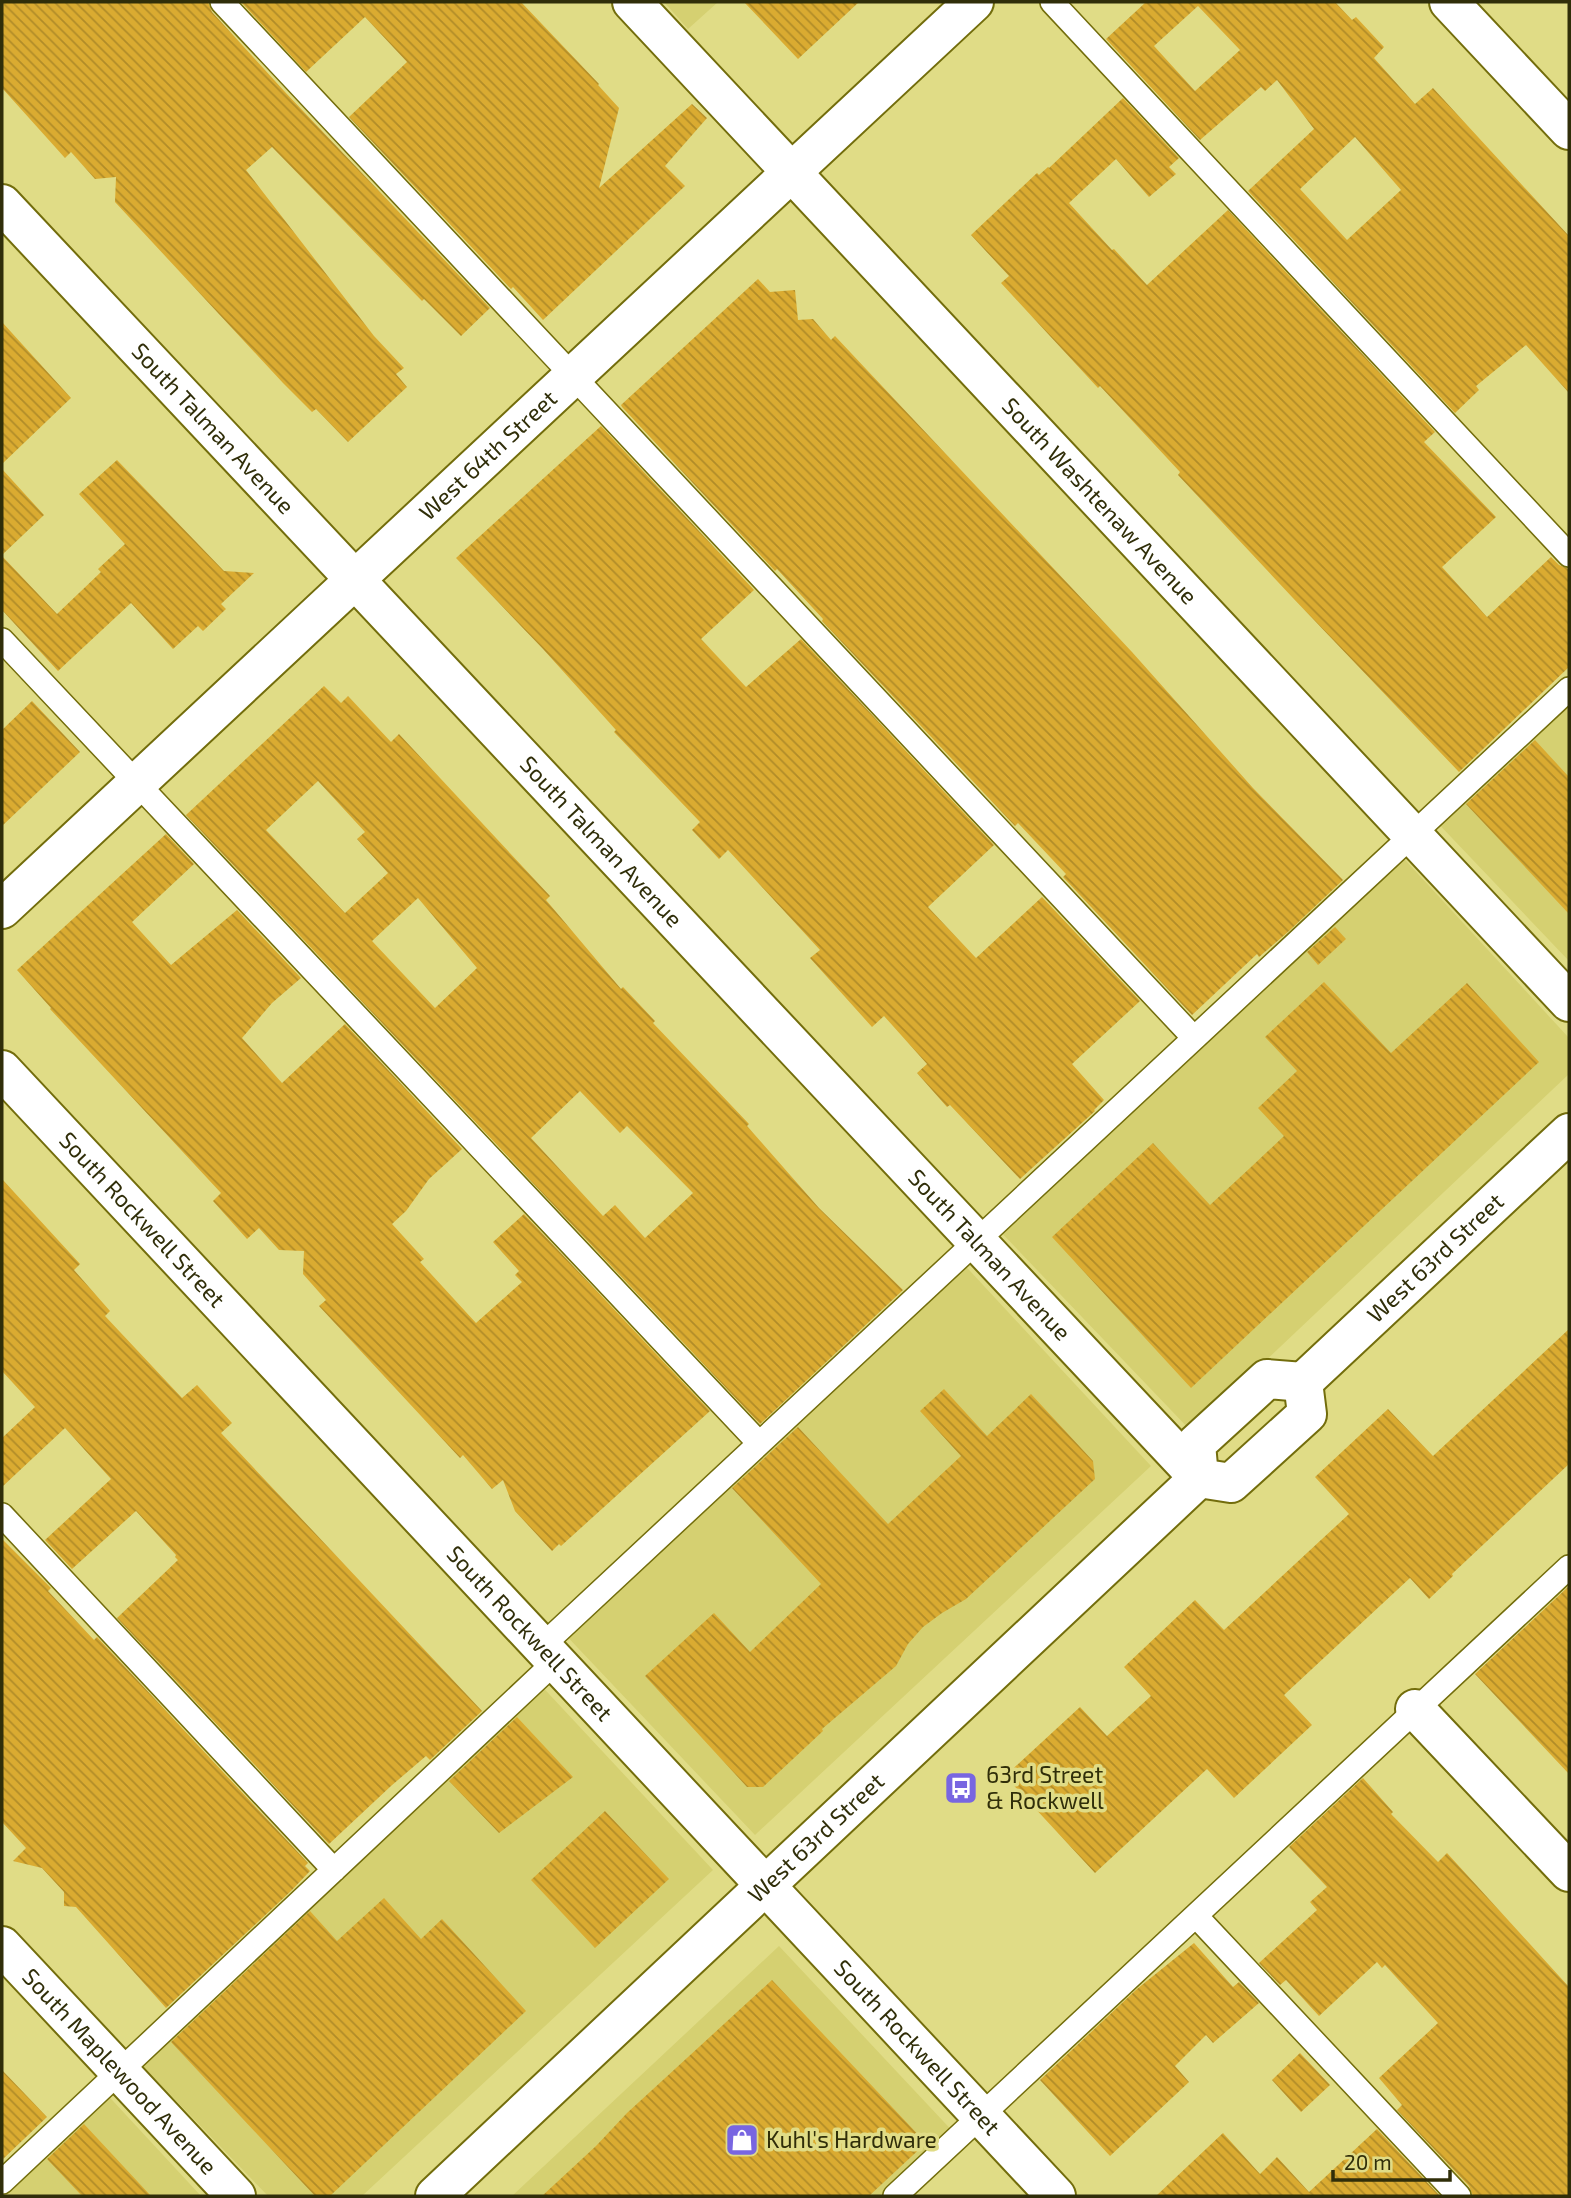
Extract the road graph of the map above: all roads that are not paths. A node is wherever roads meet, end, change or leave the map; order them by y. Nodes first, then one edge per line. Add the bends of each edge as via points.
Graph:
1 (222, 2) edge
2 (632, 2) edge
3 (974, 2) edge
4 (1052, 2) edge
5 (1449, 2) edge
6 (1569, 130) edge
7 (791, 173) junction
8 (2, 204) edge
9 (573, 376) junction
10 (1569, 555) edge
11 (354, 579) junction
12 (2, 640) edge
13 (1569, 689) edge
14 (135, 782) junction
15 (1412, 835) junction
16 (2, 909) edge
17 (1569, 1002) edge
18 (1194, 1038) junction
19 (2, 1070) edge
20 (1569, 1133) edge
21 (977, 1241) junction
22 (1303, 1382) junction
23 (759, 1443) junction
24 (1199, 1478) junction
25 (2, 1515) edge
26 (1569, 1567) edge
27 (548, 1655) junction
28 (1415, 1709) junction
29 (334, 1870) junction
30 (1569, 1872) edge
31 (764, 1885) junction
32 (1196, 1916) junction
33 (2, 1946) edge
34 (119, 2071) junction
35 (981, 2116) junction
36 (2, 2182) edge
37 (236, 2196) edge
38 (435, 2196) edge
39 (895, 2196) edge
40 (1056, 2196) edge
41 (1459, 2196) edge

1 - 9 lane
2 - 7 street, South Washtenaw Avenue
3 - 7 street, West 64th Street
4 - 10 lane
5 - 6 street
7 - 9 street, West 64th Street
7 - 15 street, South Washtenaw Avenue
8 - 11 street, South Talman Avenue
9 - 11 street, West 64th Street
9 - 18 lane
11 - 14 street, West 64th Street
11 - 21 street, South Talman Avenue
12 - 14 lane
13 - 15 lane
14 - 16 street, West 64th Street
14 - 23 lane
15 - 17 street, South Washtenaw Avenue
15 - 18 lane
18 - 21 lane
19 - 27 street, South Rockwell Street
20 - 22 street, West 63rd Street
21 - 23 lane
21 - 24 street, South Talman Avenue
22 - 24 street via 1267,1379 1209,1432 1196,1444
22 - 24 street via 1307,1414 1231,1483
23 - 27 lane
24 - 31 street, West 63rd Street
25 - 29 lane
26 - 28 lane
27 - 29 lane
27 - 31 street, South Rockwell Street
28 - 30 street
28 - 32 lane
29 - 34 lane
31 - 35 street, South Rockwell Street
31 - 38 street, West 63rd Street
32 - 35 lane
32 - 41 lane
33 - 34 street, South Maplewood Avenue
34 - 36 lane
34 - 37 street, South Maplewood Avenue
35 - 39 lane
35 - 40 street, South Rockwell Street

